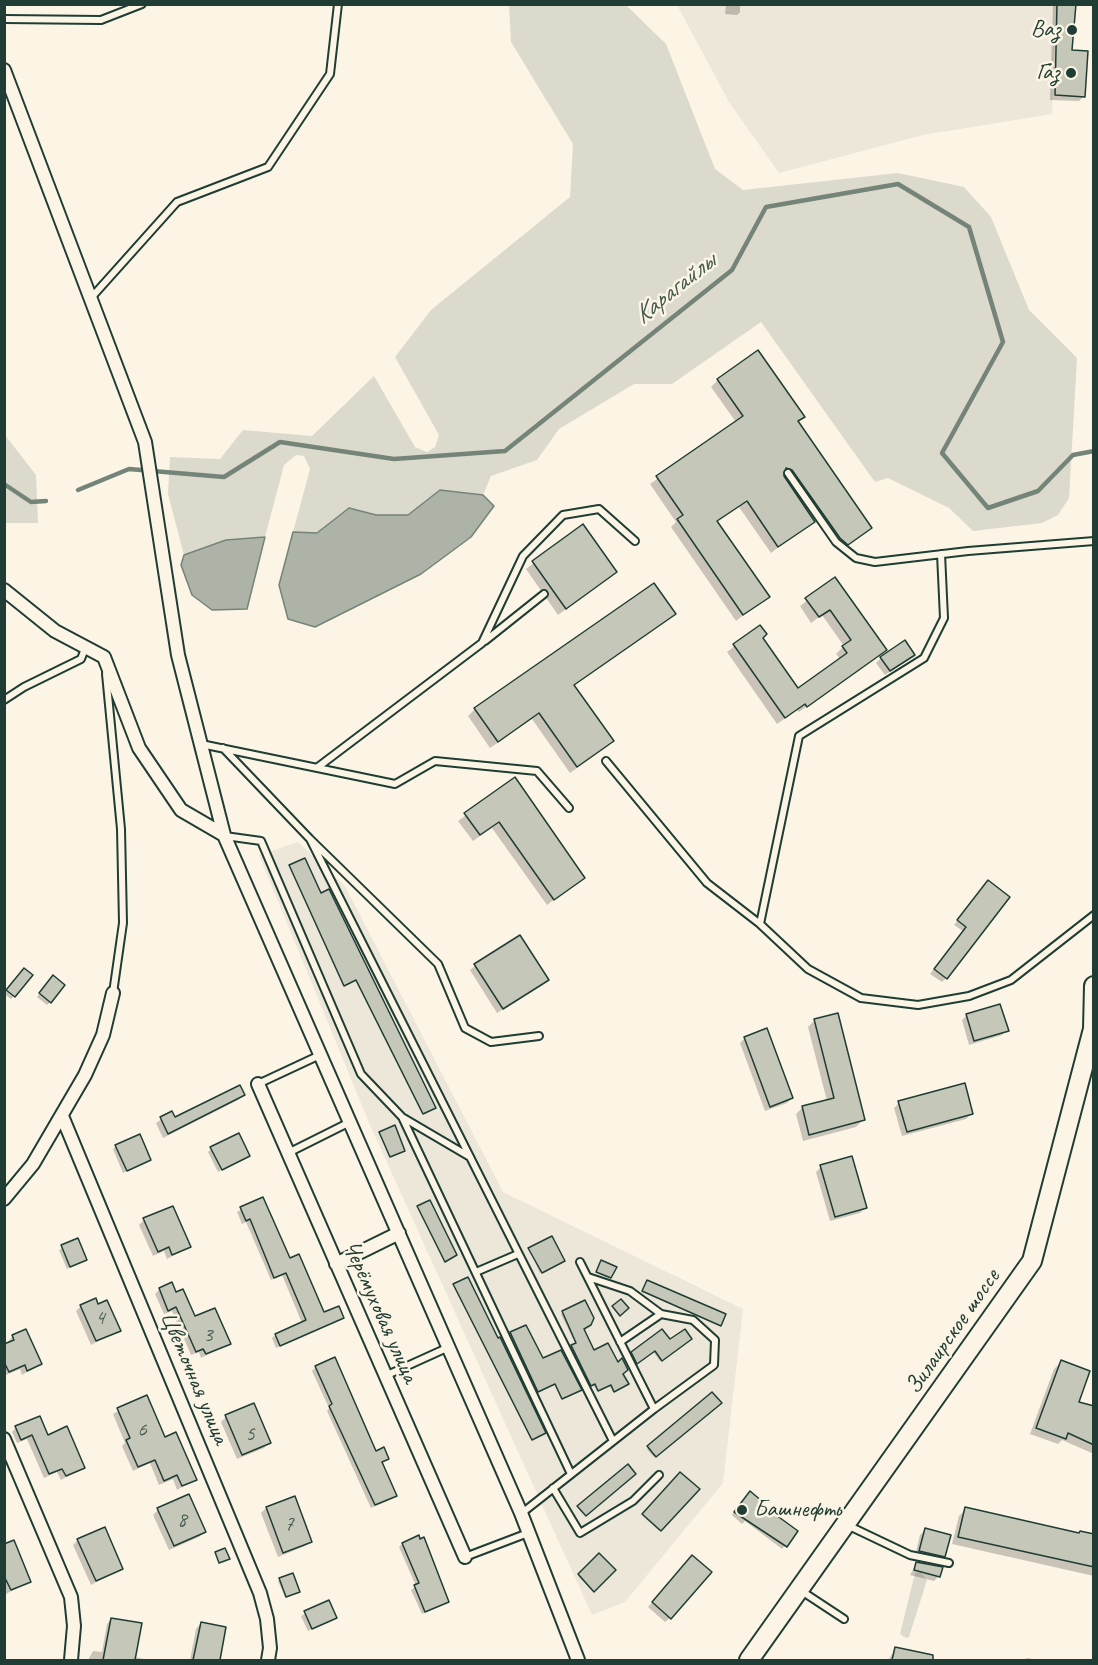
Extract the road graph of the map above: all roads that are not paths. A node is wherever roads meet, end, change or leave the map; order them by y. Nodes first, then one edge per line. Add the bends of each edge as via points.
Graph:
1 (142, 4) edge
2 (338, 4) edge
3 (4, 19) edge
4 (4, 70) edge
5 (91, 298) junction
6 (788, 473) dead end
7 (635, 541) dead end
8 (1094, 541) edge
9 (941, 554) junction
10 (4, 590) edge
11 (544, 594) dead end
12 (482, 643) junction
13 (86, 645) junction
14 (104, 657) junction
15 (4, 700) edge
16 (201, 744) junction
17 (223, 748) junction
18 (606, 761) dead end
19 (318, 767) junction
20 (569, 808) dead end
21 (224, 836) junction
22 (310, 839) junction
23 (1094, 915) edge
24 (760, 924) junction
25 (1094, 986) edge
26 (113, 993) joint
27 (539, 1035) dead end
28 (321, 1055) junction
29 (258, 1084) joint
30 (62, 1116) junction
31 (402, 1117) junction
32 (350, 1122) junction
33 (288, 1153) junction
34 (470, 1157) junction
35 (6, 1196) edge
36 (399, 1233) junction
37 (518, 1254) junction
38 (580, 1262) dead end
39 (336, 1264) junction
40 (476, 1272) junction
41 (588, 1277) junction
42 (662, 1314) junction
43 (620, 1342) junction
44 (449, 1347) junction
45 (385, 1376) junction
46 (654, 1409) junction
47 (4, 1439) edge
48 (613, 1441) junction
49 (571, 1474) junction
50 (659, 1475) dead end
51 (553, 1488) junction
52 (521, 1513) junction
53 (847, 1524) junction
54 (529, 1533) junction
55 (465, 1557) joint
56 (949, 1563) dead end
57 (800, 1590) junction
58 (844, 1619) dead end
59 (71, 1660) edge
60 (268, 1660) edge
61 (578, 1660) edge
62 (749, 1660) edge

1 - 3 lane via 101,20
2 - 5 lane via 330,74 267,167 177,202
4 - 5 street
5 - 16 street via 145,442 178,655
6 - 9 lane via 836,542 856,558 875,562
7 - 12 lane via 599,509 563,515 524,556
8 - 9 lane
9 - 24 lane via 944,618 924,658 799,736
10 - 13 street via 55,631
11 - 12 lane
12 - 19 lane
13 - 14 street
13 - 15 lane via 81,659
14 - 21 street via 139,748 181,810
14 - 26 lane via 121,829 123,924
16 - 17 lane
16 - 21 street
17 - 19 lane
17 - 22 lane
18 - 24 lane via 707,883
19 - 20 lane via 395,784 435,761 537,771
21 - 28 street
21 - 31 lane via 261,842 361,1074
22 - 27 lane via 438,964 465,1028 491,1042
22 - 34 lane
23 - 24 lane via 1011,980 969,996 918,1005 861,998 808,969
25 - 53 main road, Зилаирское шоссе via 1093,1029 1032,1261
26 - 30 street via 103,1035
28 - 29 lane
28 - 32 street
29 - 33 street, Черёмуховая улица
30 - 35 street via 33,1164
30 - 60 street, Цветочная улица via 260,1593 269,1638
31 - 34 lane
31 - 40 lane
32 - 33 lane
32 - 36 street
33 - 39 street, Черёмуховая улица
34 - 37 lane
36 - 39 street
36 - 44 street
37 - 40 lane
37 - 48 lane
38 - 41 lane
39 - 45 street, Черёмуховая улица
40 - 49 lane
41 - 42 lane via 630,1291
41 - 43 lane
42 - 43 lane
42 - 46 lane via 693,1320 715,1340 714,1365
43 - 46 lane
44 - 45 lane
44 - 52 street
45 - 55 street, Черёмуховая улица
46 - 48 lane
47 - 59 street via 71,1597
48 - 49 lane
49 - 51 lane
50 - 51 lane via 633,1501 580,1533
51 - 52 lane
52 - 54 street
53 - 56 lane via 910,1556
53 - 57 main road, Зилаирское шоссе
54 - 55 lane
54 - 61 street
57 - 58 lane
57 - 62 main road, Зилаирское шоссе

